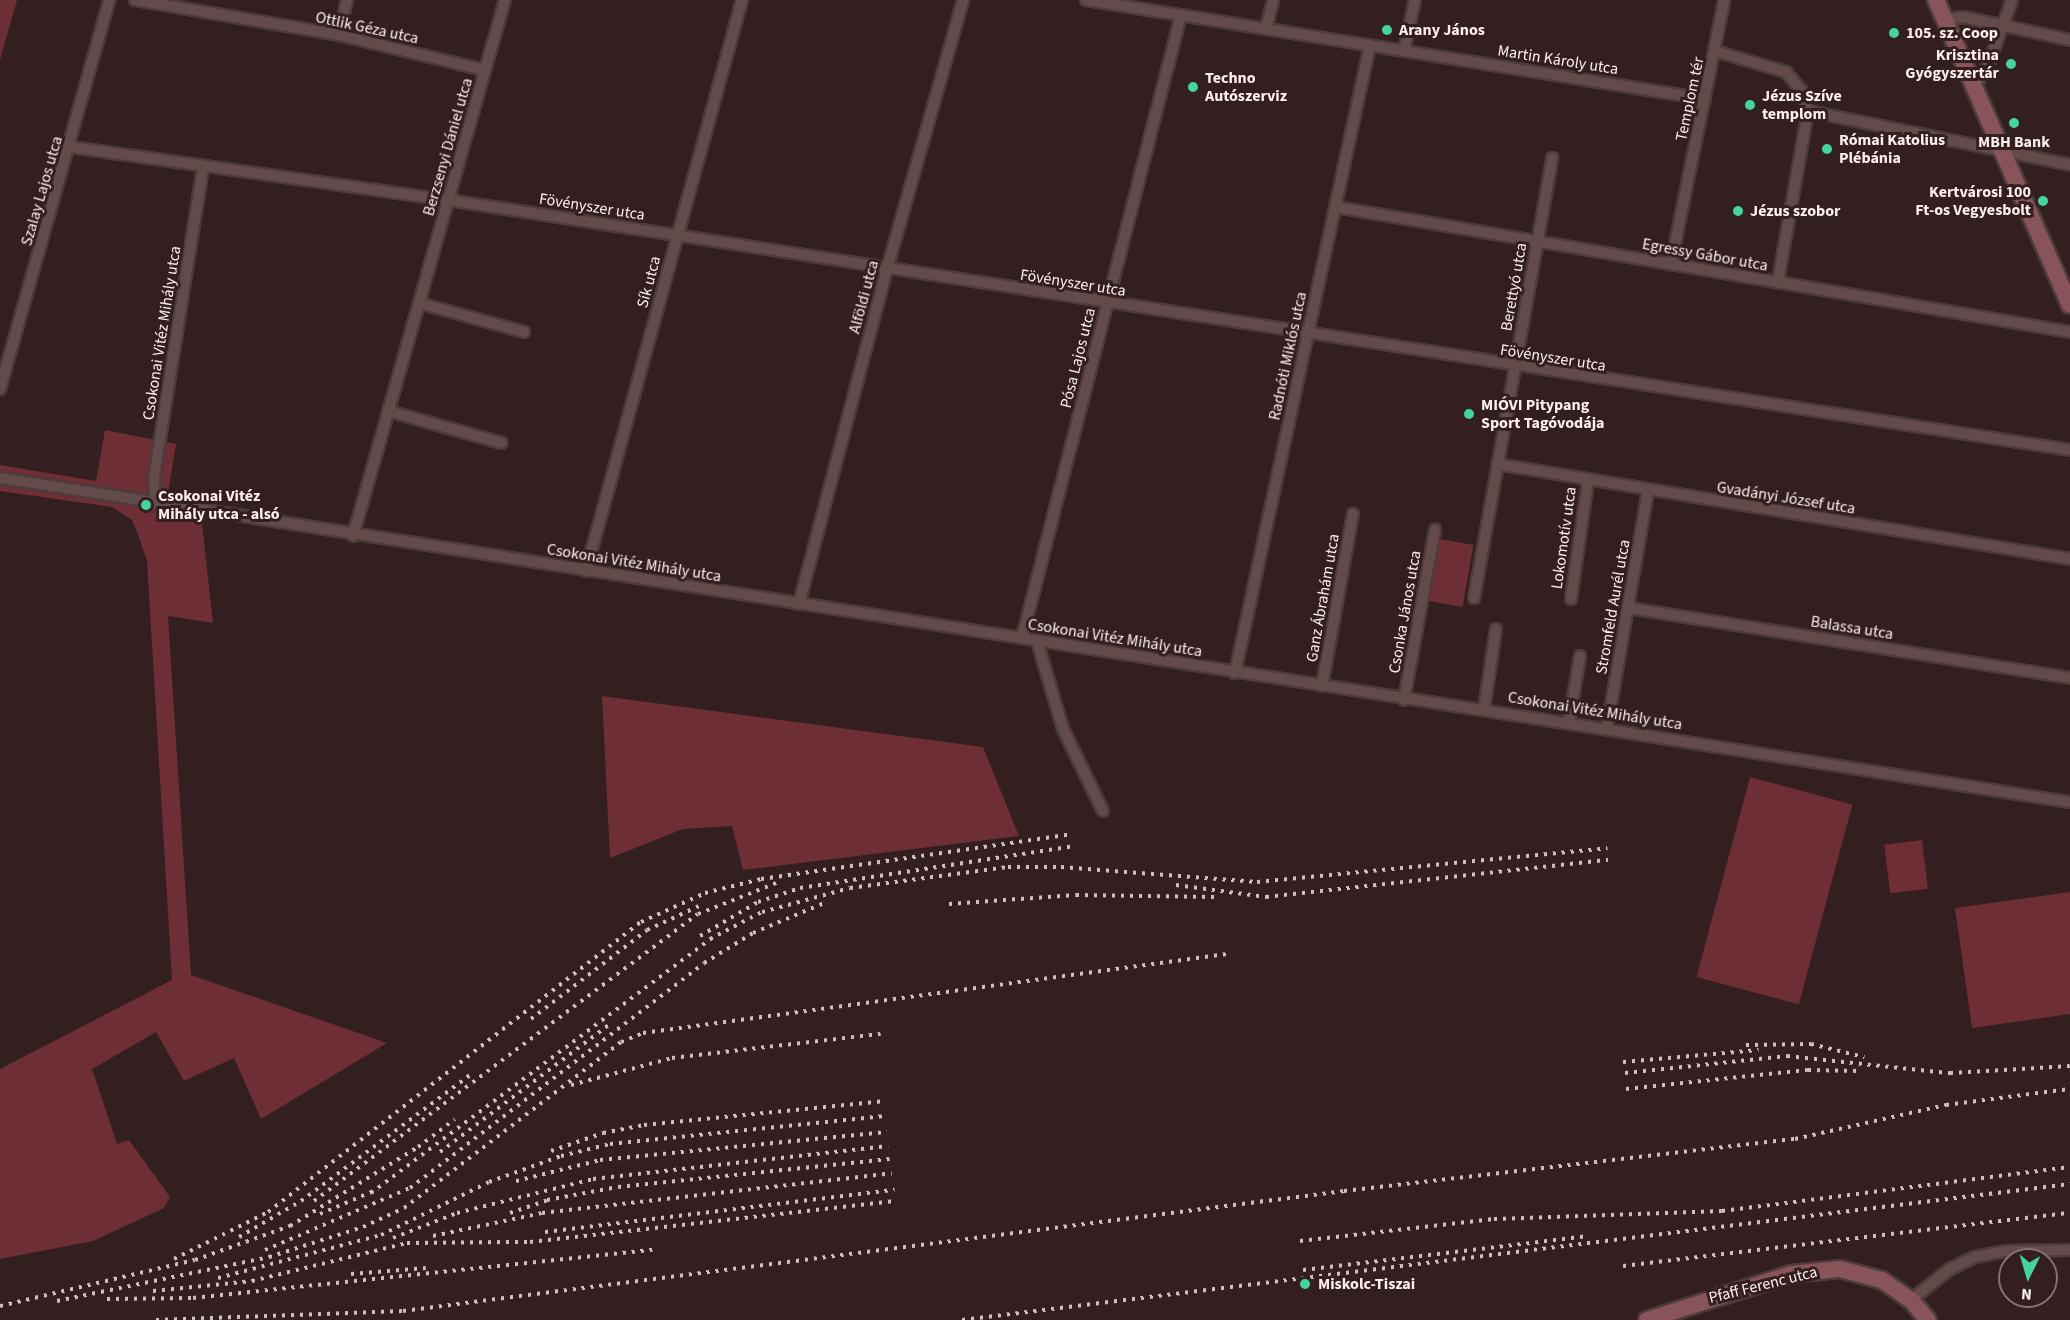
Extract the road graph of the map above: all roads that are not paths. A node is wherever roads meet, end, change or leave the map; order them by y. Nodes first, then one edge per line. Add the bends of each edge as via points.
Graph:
1 (109, 0) edge
2 (135, 0) edge
3 (347, 0) edge
4 (505, 0) edge
5 (742, 0) edge
6 (963, 0) edge
7 (1086, 0) edge
8 (1273, 0) edge
9 (1415, 0) edge
10 (1724, 0) edge
11 (1936, 0) edge
12 (2012, 0) edge
13 (1130, 3) edge
14 (1181, 15) junction
15 (1946, 20) junction
16 (2004, 26) junction
17 (1266, 29) junction
18 (339, 35) junction
19 (2070, 40) edge
20 (1370, 45) junction
21 (1404, 51) junction
22 (1715, 51) junction
23 (485, 70) junction
24 (1975, 85) junction
25 (1705, 99) junction
26 (1808, 111) junction
27 (70, 147) junction
28 (2004, 151) junction
29 (1552, 158) dead end
30 (2070, 165) edge
31 (203, 167) junction
32 (448, 200) junction
33 (1336, 207) junction
34 (678, 236) junction
35 (1537, 242) junction
36 (1671, 264) junction
37 (886, 269) junction
38 (1778, 282) junction
39 (419, 303) junction
40 (1107, 303) junction
41 (2070, 304) edge
42 (524, 332) dead end
43 (2070, 332) edge
44 (1308, 335) junction
45 (1515, 367) junction
46 (0, 389) edge
47 (388, 411) junction
48 (502, 443) dead end
49 (2070, 450) edge
50 (1497, 464) junction
51 (0, 478) edge
52 (1588, 481) junction
53 (1648, 490) junction
54 (155, 504) junction
55 (1353, 514) dead end
56 (1435, 530) dead end
57 (353, 536) junction
58 (2070, 559) edge
59 (586, 571) junction
60 (1474, 598) dead end
61 (1571, 599) dead end
62 (799, 604) junction
63 (1629, 608) junction
64 (1496, 629) dead end
65 (1022, 638) junction
66 (1037, 641) junction
67 (1580, 656) dead end
68 (1235, 673) junction
69 (2070, 678) edge
70 (1322, 686) junction
71 (1404, 700) junction
72 (1484, 709) junction
73 (1569, 722) junction
74 (1607, 728) junction
75 (2070, 802) edge
76 (1103, 811) dead end
77 (2070, 1250) edge
78 (1911, 1300) junction
79 (1647, 1320) edge
80 (1928, 1320) edge

1 - 27 street, Szalay Lajos utca
2 - 18 street, Ottlik Géza utca
3 - 18 street
4 - 23 street, Berzsenyi Dániel utca
5 - 34 street, Sík utca
6 - 37 street, Alföldi utca
7 - 13 street, Martin Károly utca
8 - 17 street
9 - 21 street
10 - 22 street
11 - 15 main road
12 - 16 street
13 - 14 street, Martin Károly utca
14 - 17 street, Martin Károly utca
14 - 40 street, Pósa Lajos utca
15 - 16 street via 1963,17
15 - 24 main road
16 - 19 street
16 - 24 street via 1987,68
17 - 20 street, Martin Károly utca
18 - 23 street, Ottlik Géza utca
20 - 21 street, Martin Károly utca
20 - 33 street, Radnóti Miklós utca
21 - 25 street, Martin Károly utca
22 - 25 street, Templom tér
22 - 26 street, Templom tér via 1786,72 1802,91
23 - 32 street, Berzsenyi Dániel utca
24 - 28 main road
25 - 36 street, Templom tér
26 - 28 street
26 - 38 street
27 - 31 street, Fövényszer utca
27 - 46 street, Szalay Lajos utca
28 - 30 street
28 - 41 main road
29 - 35 street, Berettyó utca
31 - 32 street, Fövényszer utca
31 - 54 street, Csokonai Vitéz Mihály utca via 154,477
32 - 34 street, Fövényszer utca
32 - 39 street, Berzsenyi Dániel utca
33 - 35 street, Egressy Gábor utca
33 - 44 street, Radnóti Miklós utca
34 - 37 street, Fövényszer utca
34 - 59 street, Sík utca
35 - 36 street, Egressy Gábor utca
35 - 45 street, Berettyó utca
36 - 38 street, Egressy Gábor utca
37 - 40 street, Fövényszer utca
37 - 62 street, Alföldi utca
38 - 43 street, Egressy Gábor utca
39 - 42 street
39 - 47 street, Berzsenyi Dániel utca
40 - 44 street, Fövényszer utca
40 - 65 street, Pósa Lajos utca
44 - 45 street, Fövényszer utca
44 - 68 street, Radnóti Miklós utca
45 - 49 street, Fövényszer utca
45 - 50 street, Berettyó utca
47 - 48 street
47 - 57 street, Berzsenyi Dániel utca
50 - 52 street, Gvadányi József utca
50 - 60 street, Berettyó utca
51 - 54 street, Csokonai Vitéz Mihály utca
52 - 53 street, Gvadányi József utca
52 - 61 street, Lokomotív utca
53 - 58 street, Gvadányi József utca
53 - 63 street, Stromfeld Aurél utca
54 - 57 street, Csokonai Vitéz Mihály utca
55 - 70 street, Ganz Ábrahám utca
56 - 71 street, Csonka János utca
57 - 59 street, Csokonai Vitéz Mihály utca
59 - 62 street, Csokonai Vitéz Mihály utca
62 - 65 street, Csokonai Vitéz Mihály utca
63 - 69 street, Balassa utca
63 - 74 street, Stromfeld Aurél utca
64 - 72 street
65 - 66 street, Csokonai Vitéz Mihály utca
66 - 68 street, Csokonai Vitéz Mihály utca
66 - 76 street via 1063,729
67 - 73 street
68 - 70 street, Csokonai Vitéz Mihály utca
70 - 71 street, Csokonai Vitéz Mihály utca
71 - 72 street, Csokonai Vitéz Mihály utca
72 - 73 street, Csokonai Vitéz Mihály utca
73 - 74 street, Csokonai Vitéz Mihály utca
74 - 75 street, Csokonai Vitéz Mihály utca
77 - 78 street via 2006,1251 1975,1257 1950,1269
78 - 79 main road, Pfaff Ferenc utca via 1882,1280 1862,1273 1817,1269 1697,1301
78 - 80 main road, Pfaff Ferenc utca

